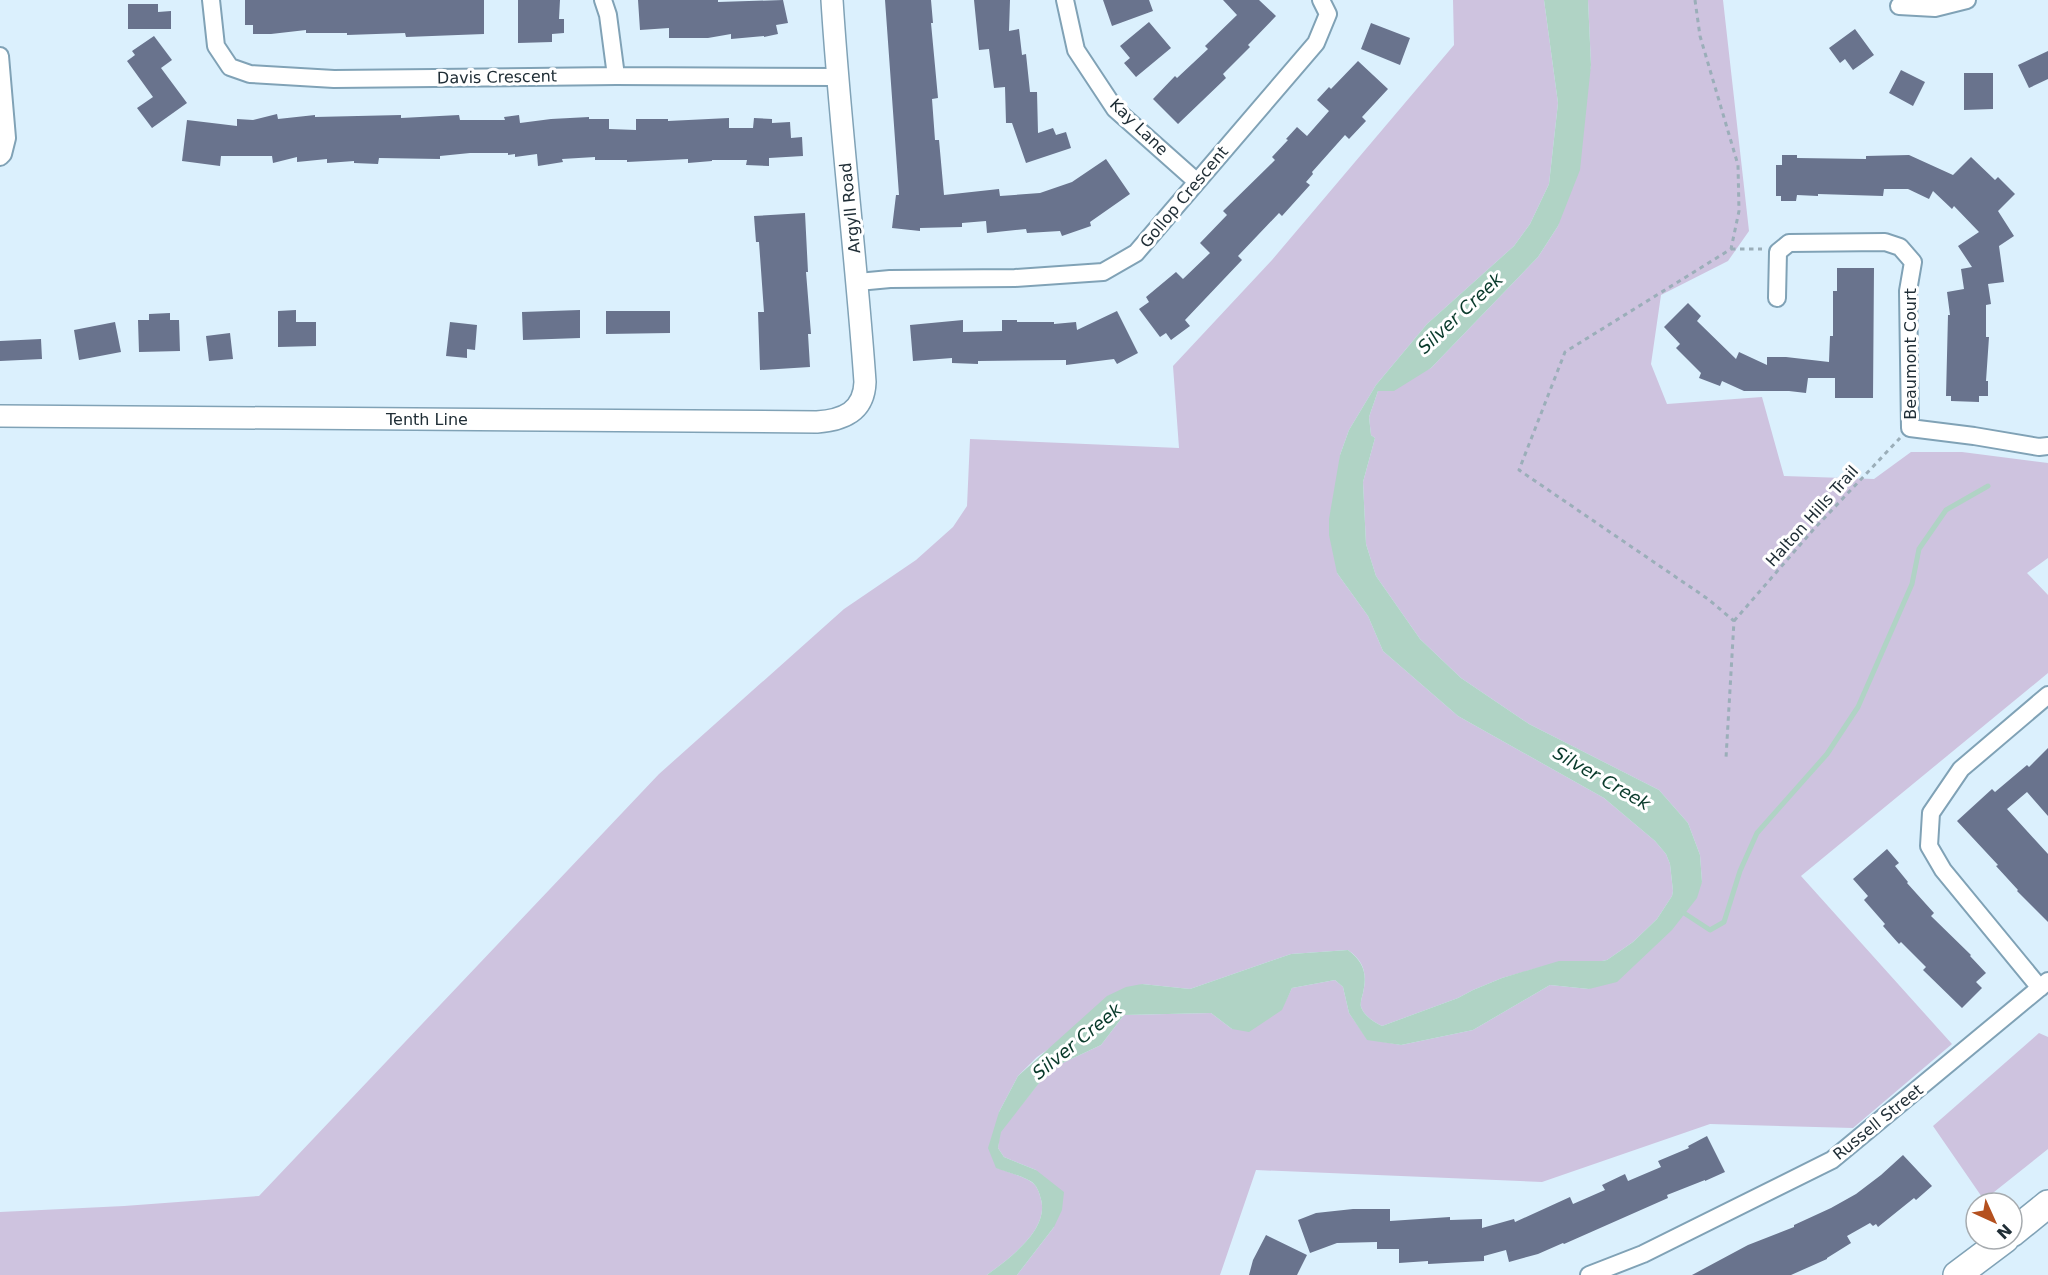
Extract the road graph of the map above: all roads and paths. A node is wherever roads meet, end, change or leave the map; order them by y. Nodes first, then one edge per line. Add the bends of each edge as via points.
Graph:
1 (211, 0) edge
2 (603, 0) edge
3 (832, 0) edge
4 (1065, 0) edge
5 (1321, 0) edge
6 (1695, 0) edge
7 (1967, 0) edge
8 (1899, 6) dead end
9 (0, 57) edge
10 (616, 76) junction
11 (837, 77) junction
12 (0, 157) edge
13 (1196, 181) junction
14 (1731, 249) junction
15 (1778, 252) junction
16 (858, 282) junction
17 (1777, 298) dead end
18 (853, 411) joint
19 (0, 416) edge
20 (1910, 428) junction
21 (2048, 446) edge
22 (1734, 621) junction
23 (2048, 694) edge
24 (1726, 758) dead end
25 (2044, 985) edge
26 (2048, 1204) edge
27 (2024, 1223) edge
28 (1989, 1251) edge
29 (1588, 1275) edge
30 (1957, 1275) edge

1 - 10 street, Davis Crescent via 216,46 230,67 250,74 334,79
2 - 10 street
3 - 11 street, Argyll Road
4 - 13 street, Kay Lane via 1076,50 1115,109
5 - 13 street, Gollop Crescent via 1328,14 1316,43
6 - 14 path via 1700,36 1738,165 1739,211
7 - 8 street via 1935,8
9 - 12 street via 7,138
10 - 11 street, Davis Crescent
11 - 16 street, Argyll Road
13 - 16 street, Gollop Crescent via 1136,253 1103,272
14 - 15 path
14 - 22 path via 1565,352 1519,471 1708,599
15 - 17 street
15 - 20 street, Beaumont Court via 1789,243 1885,242 1900,247 1913,262 1908,291
16 - 18 street, Argyll Road via 865,394
18 - 19 street, Tenth Line via 841,418 817,422
20 - 21 street, Beaumont Court
20 - 22 path, Halton Hills Trail
22 - 24 path
23 - 25 street via 1961,770 1931,813 1929,846 1942,870
25 - 29 street, Russell Street via 1832,1160 1643,1254
26 - 27 main road
28 - 30 main road

